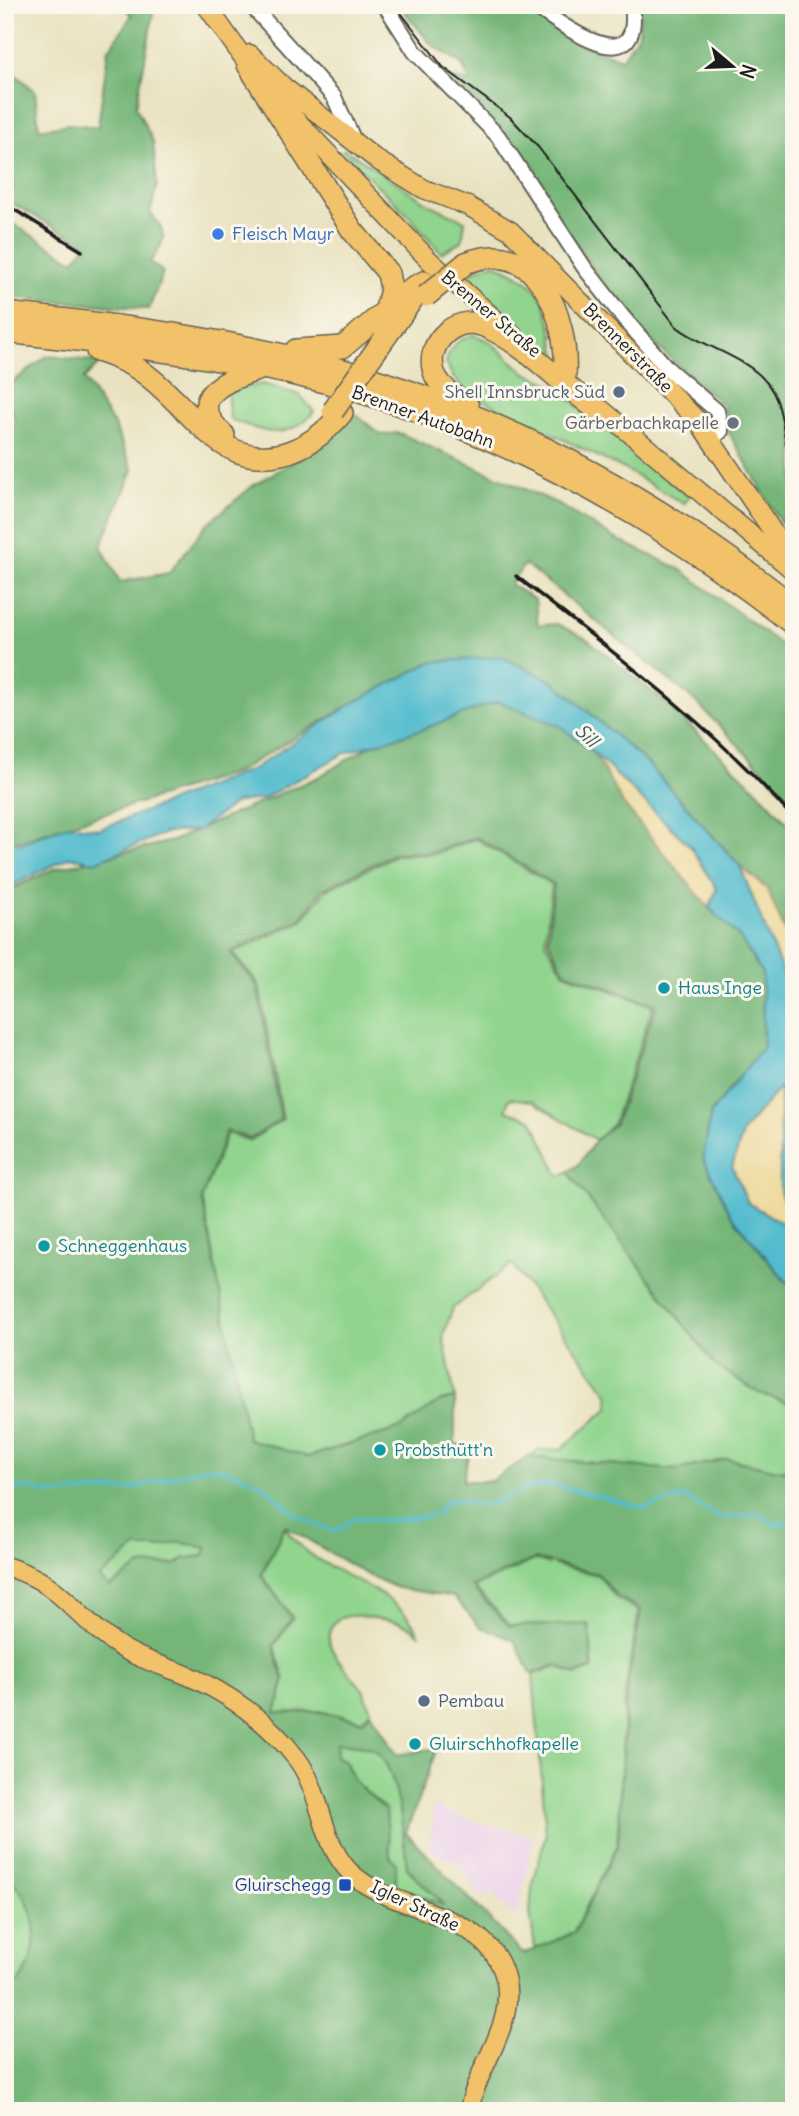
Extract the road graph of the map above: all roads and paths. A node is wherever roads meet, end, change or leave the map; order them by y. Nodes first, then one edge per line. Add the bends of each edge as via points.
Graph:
1 (206, 5) edge
2 (251, 5) edge
3 (384, 5) edge
4 (534, 5) edge
5 (632, 5) edge
6 (220, 25) junction
7 (248, 65) junction
8 (354, 142) junction
9 (464, 258) junction
10 (536, 258) junction
11 (420, 289) junction
12 (386, 309) junction
13 (5, 313) edge
14 (5, 332) edge
15 (128, 345) junction
16 (265, 360) junction
17 (565, 376) junction
18 (337, 412) junction
19 (609, 418) junction
20 (492, 424) junction
21 (712, 439) junction
22 (738, 477) junction
23 (710, 503) junction
24 (691, 550) junction
25 (794, 562) edge
26 (794, 571) edge
27 (794, 607) edge
28 (794, 625) edge
29 (794, 643) edge
30 (5, 1566) edge
31 (469, 2111) edge

1 - 6 main road, Brenner Straße
2 - 8 street via 334,97
3 - 21 street via 415,51 498,136 583,267 622,316 675,375 717,411 721,431
4 - 5 street via 582,36 614,47 630,34
6 - 7 main road, Brenner Straße
6 - 8 main road, Brenner Straße via 284,87
7 - 12 highway via 352,230 388,273 391,289
7 - 17 main road, Brenner Straße via 299,125 453,283
8 - 10 main road, Brenner Straße via 424,189 491,217
9 - 10 highway via 478,246 498,243
9 - 11 highway
9 - 17 highway via 500,257 540,281 564,330
10 - 21 main road, Brennerstraße via 640,358
11 - 12 highway
11 - 18 highway
12 - 16 highway via 343,346
13 - 15 highway, Brenner Autobahn
14 - 15 highway
15 - 16 highway, Brenner Autobahn
15 - 18 highway via 157,383 214,438 251,456 298,450 323,433
16 - 18 highway via 224,381 212,394 210,418 230,439 256,448 286,446
16 - 20 highway, Brenner Autobahn via 375,380
16 - 24 highway, Brenner Autobahn via 477,435 602,495
17 - 19 main road, Brenner Straße
19 - 20 highway via 490,329 459,324 443,334 436,346 435,374 450,393
19 - 23 main road, Brenner Straße
20 - 27 highway, Brenner Autobahn via 652,505
21 - 22 main road, Brennerstraße
22 - 23 main road via 733,498
22 - 25 main road
23 - 26 main road, Brenner Straße
24 - 28 highway, Brenner Autobahn
24 - 29 highway
30 - 31 main road, Igler Straße via 54,1586 125,1650 211,1686 257,1718 305,1771 337,1857 349,1871 386,1895 464,1928 492,1951 502,1967 509,1996

